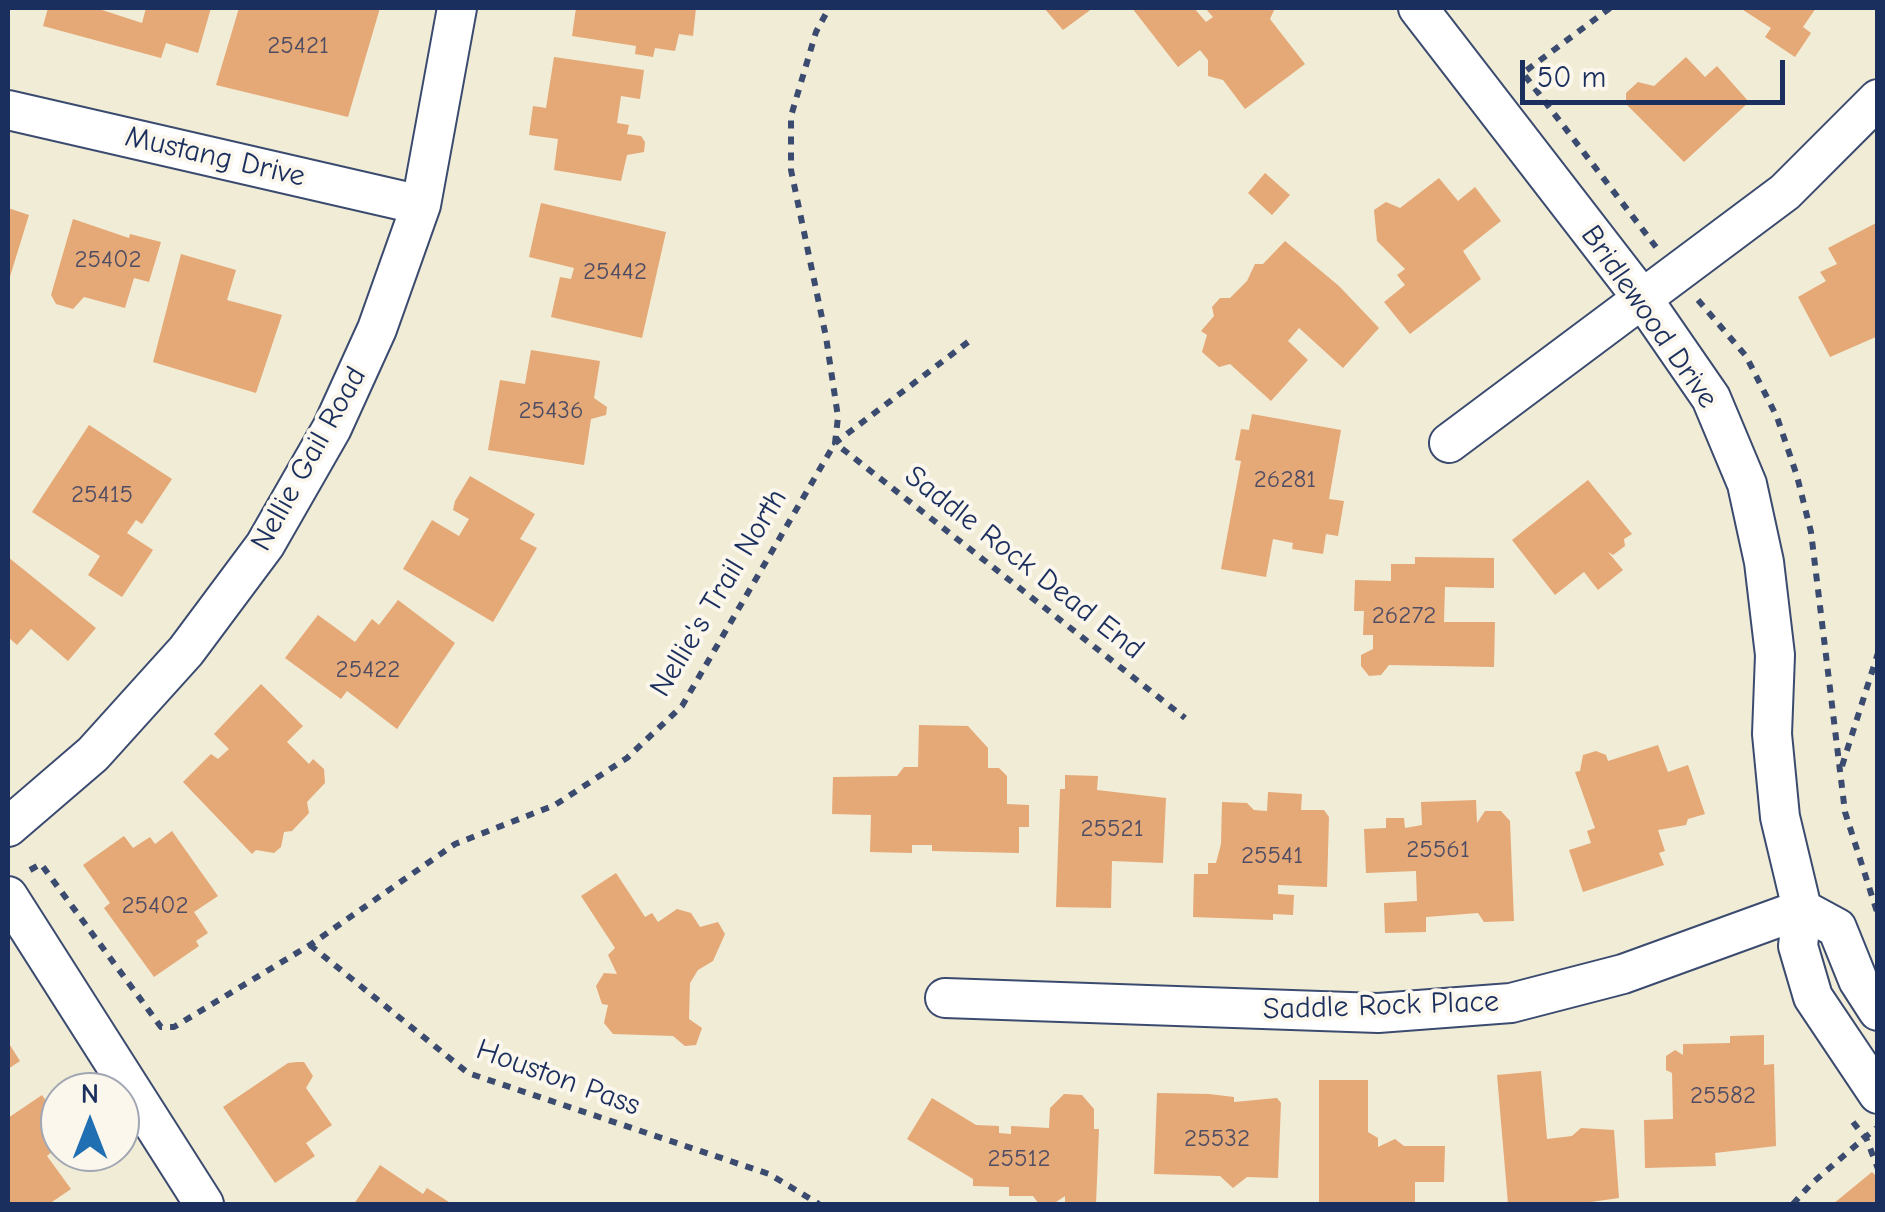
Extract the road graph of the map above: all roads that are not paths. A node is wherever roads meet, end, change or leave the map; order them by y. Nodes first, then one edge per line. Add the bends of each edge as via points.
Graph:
1 (458, 8) edge
2 (1418, 8) edge
3 (1878, 100) edge
4 (8, 110) edge
5 (422, 205) junction
6 (1642, 298) junction
7 (1449, 442) dead end
8 (8, 827) edge
9 (8, 896) edge
10 (1802, 909) junction
11 (945, 998) dead end
12 (1878, 1011) edge
13 (1878, 1094) edge
14 (204, 1204) edge

1 - 5 street, Nellie Gail Road
2 - 6 street, Bridlewood Drive
3 - 6 street via 1785,192
4 - 5 street, Mustang Drive
5 - 8 street, Nellie Gail Road via 340,412 265,545 186,651 93,754
6 - 7 street
6 - 10 street, Bridlewood Drive via 1710,398 1747,484 1774,655 1780,817
9 - 14 street
10 - 11 street, Saddle Rock Place via 1623,974 1511,1003 1378,1013
10 - 12 street via 1837,928
10 - 13 street, Bridlewood Drive via 1798,946 1813,998

